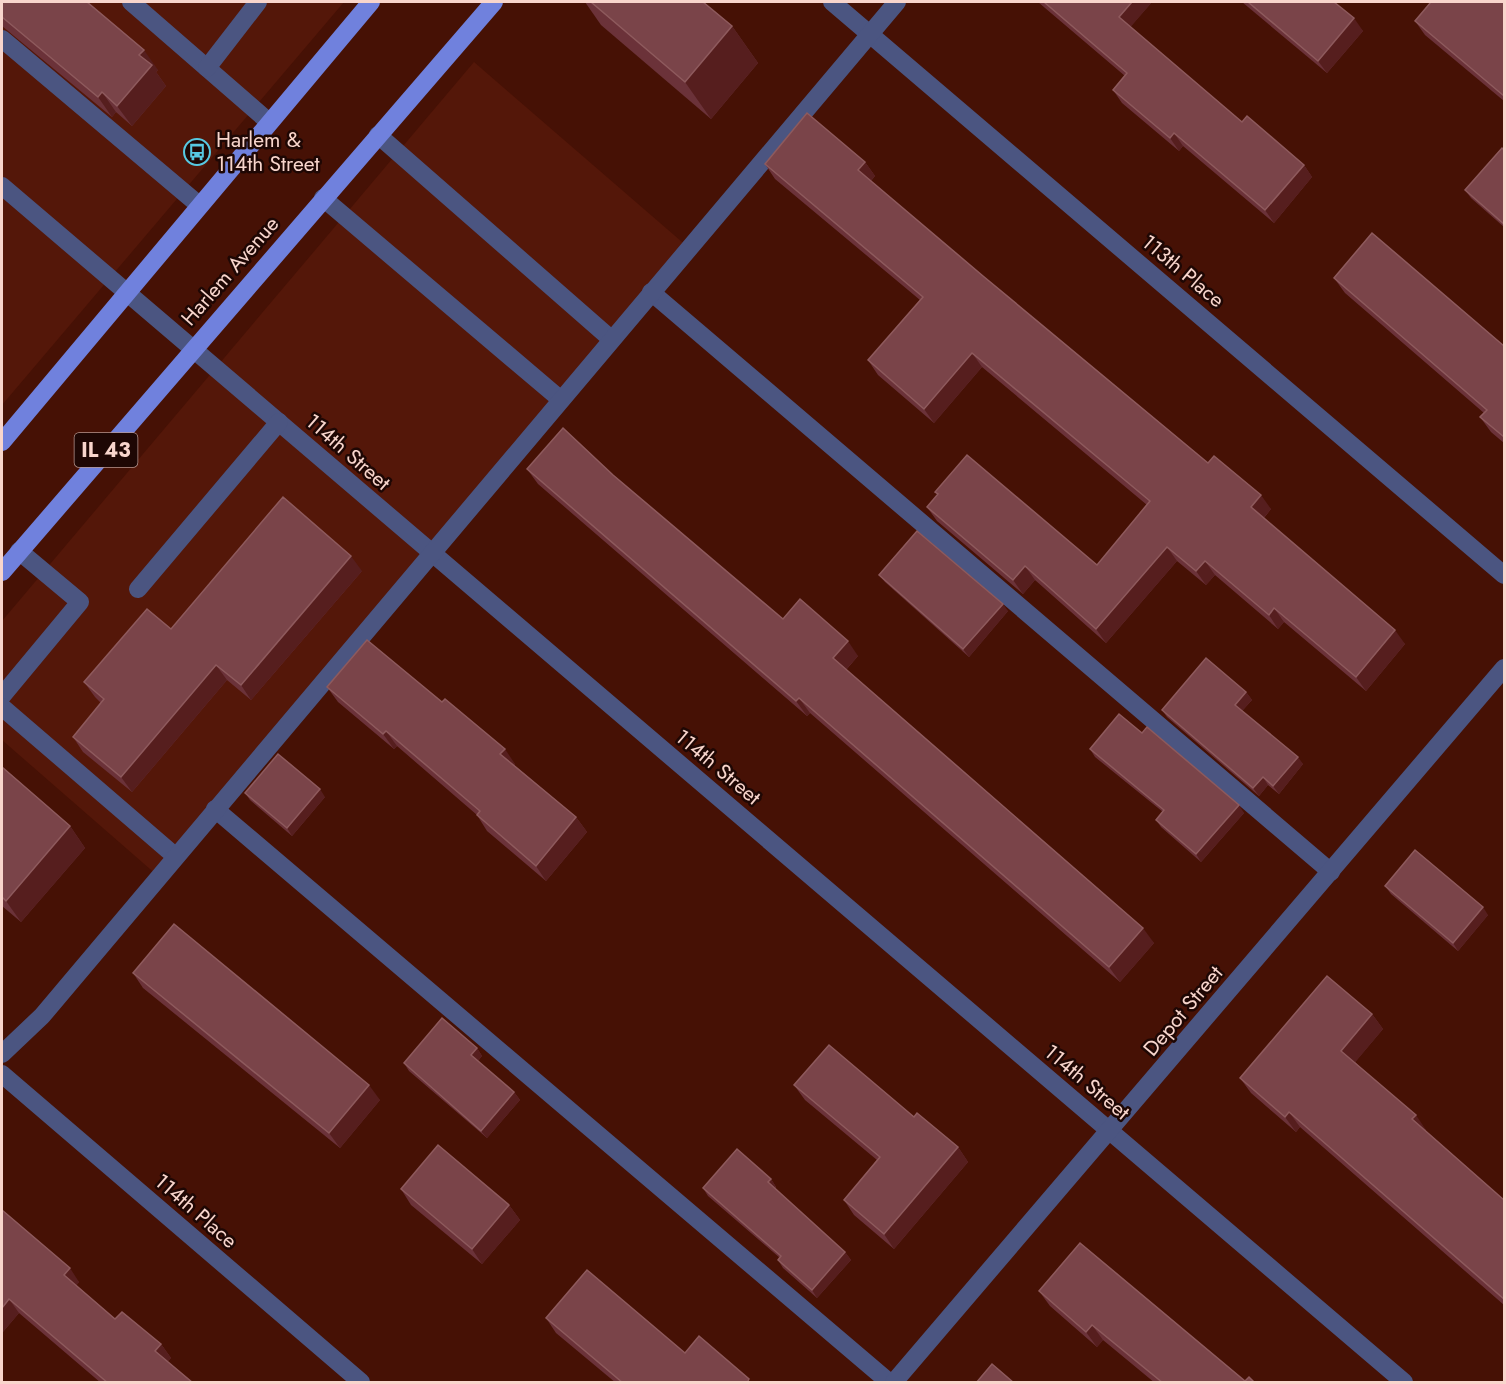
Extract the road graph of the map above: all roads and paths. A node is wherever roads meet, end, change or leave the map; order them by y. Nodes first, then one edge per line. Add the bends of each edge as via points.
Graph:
1 (131, 2) edge
2 (258, 2) edge
3 (371, 2) edge
4 (494, 2) edge
5 (832, 2) edge
6 (897, 2) edge
7 (870, 34) junction
8 (2, 39) edge
9 (207, 68) junction
10 (269, 122) junction
11 (378, 135) junction
12 (2, 186) edge
13 (323, 198) junction
14 (199, 205) junction
15 (126, 292) junction
16 (651, 292) junction
17 (611, 339) junction
18 (192, 349) junction
19 (560, 399) junction
20 (279, 422) junction
21 (2, 442) edge
22 (19, 551) junction
23 (432, 552) junction
24 (2, 572) edge
25 (1504, 575) edge
26 (138, 589) dead end
27 (1504, 668) edge
28 (8, 674) edge
29 (2, 696) edge
30 (2, 707) edge
31 (215, 809) junction
32 (175, 856) junction
33 (1331, 872) junction
34 (2, 1054) edge
35 (2, 1074) edge
36 (1110, 1131) junction
37 (361, 1383) edge
38 (889, 1383) edge
39 (894, 1383) edge
40 (1404, 1383) edge

1 - 9 street
2 - 9 street
3 - 10 main road
4 - 11 main road, Harlem Avenue / IL 43
5 - 7 street, 113th Place
6 - 7 street
7 - 16 street
7 - 25 street, 113th Place
8 - 14 street
9 - 10 street
10 - 14 main road
11 - 13 main road, Harlem Avenue / IL 43
11 - 17 street
12 - 15 street, 114th Street
13 - 18 main road, Harlem Avenue / IL 43
13 - 19 street
14 - 15 main road
15 - 18 street, 114th Street
15 - 21 main road
16 - 17 street
16 - 33 street
17 - 19 street
18 - 20 street, 114th Street
18 - 22 main road, Harlem Avenue / IL 43
19 - 23 street
20 - 23 street, 114th Street
20 - 26 street
22 - 24 main road, Harlem Avenue / IL 43
22 - 28 street via 80,602
23 - 31 street
23 - 36 street, 114th Street
27 - 33 street, Depot Street
28 - 29 street
30 - 32 street
31 - 32 street
31 - 38 street
32 - 34 street via 42,1016
33 - 36 street, Depot Street
35 - 37 street, 114th Place
36 - 39 street, Depot Street
36 - 40 street, 114th Street

